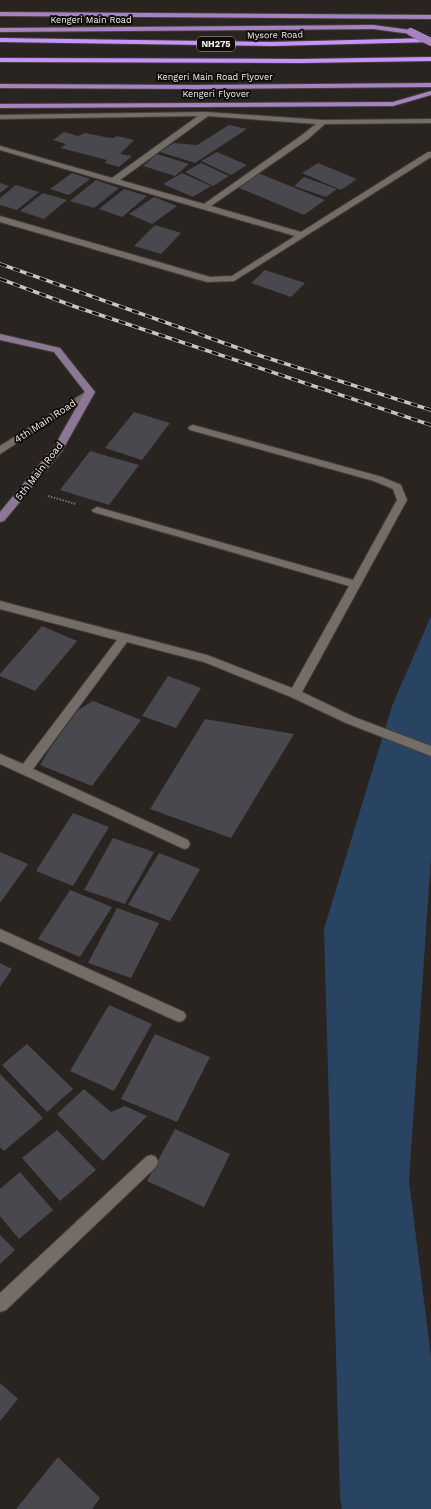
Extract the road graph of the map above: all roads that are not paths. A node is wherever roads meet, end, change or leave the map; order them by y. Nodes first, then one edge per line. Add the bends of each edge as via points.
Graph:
1 (0, 14) edge
2 (431, 17) edge
3 (0, 30) edge
4 (0, 40) edge
5 (431, 41) edge
6 (431, 59) edge
7 (0, 60) edge
8 (431, 85) edge
9 (0, 86) edge
10 (431, 93) edge
11 (0, 106) edge
12 (206, 114) junction
13 (0, 117) edge
14 (431, 121) edge
15 (323, 122) junction
16 (0, 148) edge
17 (431, 154) edge
18 (427, 160) edge
19 (113, 181) junction
20 (205, 207) junction
21 (0, 219) edge
22 (302, 235) junction
23 (0, 337) edge
24 (90, 392) junction
25 (193, 428) dead end
26 (0, 451) edge
27 (97, 510) road end
28 (0, 519) edge
29 (355, 584) junction
30 (0, 605) edge
31 (124, 638) junction
32 (295, 694) junction
33 (427, 749) edge
34 (0, 759) edge
35 (25, 770) junction
36 (184, 844) dead end
37 (0, 935) edge
38 (179, 1016) dead end
39 (151, 1162) dead end
40 (0, 1304) edge

1 - 2 main road
3 - 5 main road, Kengeri Main Road, bridge via 373,27 411,32
4 - 5 highway, Mysore Road / NH275 via 272,44
6 - 7 highway, NH275
8 - 9 main road, Kengeri Main Road Flyover
10 - 11 main road, Kengeri Flyover via 393,104
12 - 13 street
12 - 15 street
12 - 19 street
14 - 15 street
15 - 20 street
16 - 19 street
17 - 18 street
18 - 22 street
19 - 20 street
20 - 22 street
21 - 22 street via 210,280 234,278
23 - 24 street via 57,350
24 - 26 street, 4th Main Road
24 - 28 street, 5th Main Road via 58,449
25 - 29 street via 378,479 397,487 402,500
27 - 29 street
29 - 32 street
30 - 31 street
31 - 32 street via 207,659
31 - 35 street
32 - 33 street via 350,720
34 - 35 street
35 - 36 street
37 - 38 street
39 - 40 street

